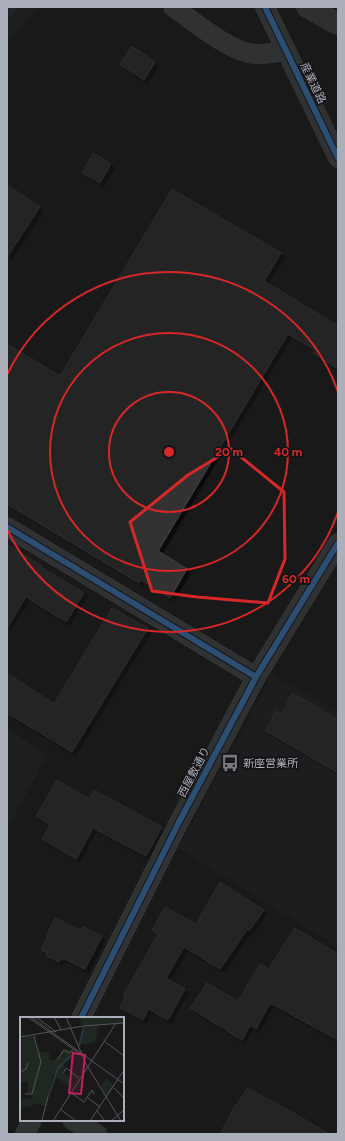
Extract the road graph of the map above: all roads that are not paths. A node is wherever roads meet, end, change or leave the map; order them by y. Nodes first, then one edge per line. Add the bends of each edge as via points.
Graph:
1 (172, 7) edge
2 (308, 7) edge
3 (267, 12) edge
4 (338, 24) edge
5 (286, 51) junction
6 (338, 158) edge
7 (7, 527) edge
8 (338, 543) edge
9 (256, 677) junction
10 (81, 1017) edge
11 (32, 1121) edge
12 (74, 1121) edge
13 (25, 1134) edge
14 (97, 1134) edge

1 - 5 street via 241,51 254,54
2 - 4 highway
3 - 5 street, 産業道路
5 - 6 street, 産業道路
7 - 9 street
8 - 9 street, 西屋敷通り
9 - 10 street, 西屋敷通り via 178,822
11 - 13 street
12 - 14 street

